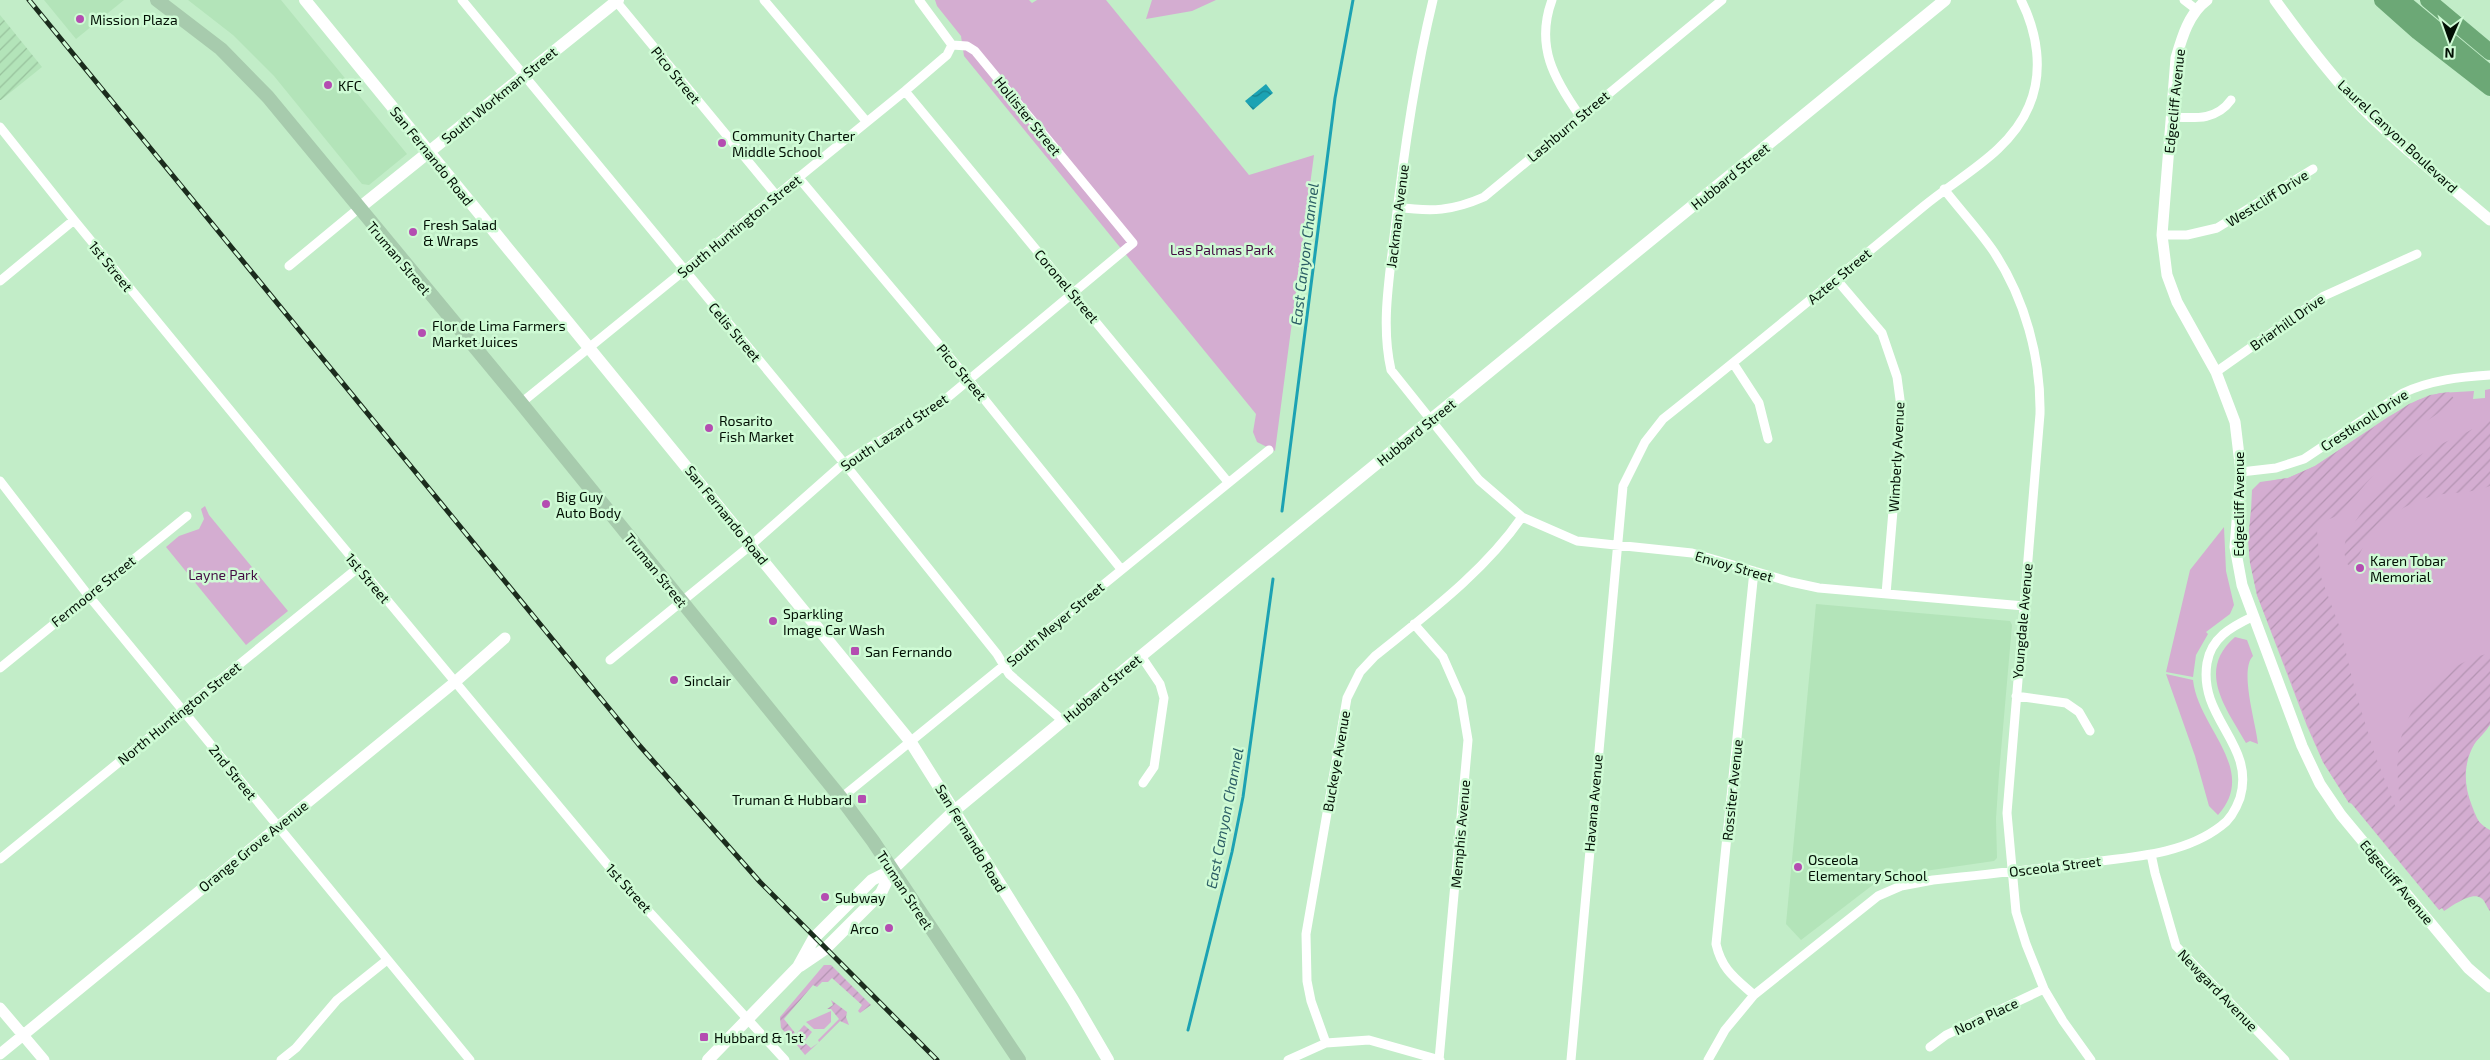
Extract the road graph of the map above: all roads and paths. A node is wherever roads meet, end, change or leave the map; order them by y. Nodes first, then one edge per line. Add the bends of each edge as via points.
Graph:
1 (157, 0) edge
2 (305, 0) edge
3 (462, 0) edge
4 (616, 0) edge
5 (764, 0) edge
6 (918, 0) edge
7 (1433, 0) edge
8 (1552, 0) edge
9 (1722, 0) edge
10 (1945, 0) edge
11 (2021, 0) edge
12 (2184, 0) edge
13 (2207, 0) edge
14 (2275, 0) edge
15 (2382, 0) edge
16 (2402, 0) edge
17 (2413, 0) edge
18 (2428, 0) edge
19 (2197, 10) junction
20 (2472, 38) junction
21 (952, 45) junction
22 (2490, 52) edge
23 (2490, 74) edge
24 (523, 75) junction
25 (2490, 88) edge
26 (905, 91) junction
27 (2231, 100) dead end
28 (1580, 116) junction
29 (2171, 117) junction
30 (866, 121) junction
31 (0, 127) edge
32 (429, 152) junction
33 (2313, 169) dead end
34 (798, 177) junction
35 (1944, 189) junction
36 (776, 195) junction
37 (1397, 207) junction
38 (358, 209) junction
39 (74, 220) junction
40 (2490, 220) edge
41 (2162, 235) junction
42 (1133, 243) joint
43 (2418, 254) dead end
44 (289, 266) dead end
45 (684, 271) junction
46 (1836, 279) junction
47 (0, 281) edge
48 (1073, 294) junction
49 (590, 348) junction
50 (1733, 363) junction
51 (2216, 372) junction
52 (2490, 375) edge
53 (968, 379) junction
54 (521, 403) junction
55 (1432, 419) junction
56 (1768, 439) dead end
57 (1269, 450) dead end
58 (844, 463) junction
59 (2241, 472) junction
60 (0, 481) edge
61 (1228, 482) junction
62 (187, 516) dead end
63 (1522, 518) junction
64 (751, 544) junction
65 (1616, 546) junction
66 (359, 568) junction
67 (1121, 569) junction
68 (1754, 571) junction
69 (1886, 594) junction
70 (88, 595) junction
71 (682, 601) junction
72 (2024, 606) junction
73 (2252, 617) junction
74 (1414, 624) junction
75 (505, 638) dead end
76 (1140, 656) junction
77 (610, 660) dead end
78 (1004, 666) junction
79 (0, 668) edge
80 (455, 682) junction
81 (2016, 696) junction
82 (182, 710) junction
83 (1064, 720) junction
84 (2090, 731) dead end
85 (910, 741) junction
86 (1143, 783) dead end
87 (841, 798) junction
88 (954, 811) junction
89 (277, 826) junction
90 (2151, 854) junction
91 (0, 859) edge
92 (892, 870) junction
93 (2013, 872) junction
94 (387, 960) junction
95 (798, 967) junction
96 (2490, 987) edge
97 (2044, 989) junction
98 (1754, 994) junction
99 (0, 1008) edge
100 (749, 1019) junction
101 (22, 1036) junction
102 (1326, 1043) junction
103 (1930, 1047) dead end
104 (0, 1054) edge
105 (44, 1060) edge
106 (280, 1060) edge
107 (470, 1060) edge
108 (708, 1060) edge
109 (785, 1060) edge
110 (1019, 1060) edge
111 (1108, 1060) edge
112 (1288, 1060) edge
113 (1439, 1060) edge
114 (1571, 1060) edge
115 (1708, 1060) edge
116 (2091, 1060) edge
117 (2285, 1060) edge

1 - 38 main road, Truman Street via 234,62 283,116
2 - 32 main road, San Fernando Road
3 - 24 street, Celis Street
4 - 24 main road, South Workman Street
4 - 36 street, Pico Street
5 - 30 street
6 - 21 street
7 - 37 street, Jackman Avenue via 1419,58
8 - 28 street via 1546,35 1550,66 1559,87
9 - 28 street, Lashburn Street
10 - 55 main road, Hubbard Street
11 - 35 street, Aztec Street via 2033,28 2037,53 2037,78 2030,106 2000,148
12 - 19 street
13 - 19 street, Edgecliff Avenue
14 - 40 street, Laurel Canyon Boulevard via 2349,94
15 - 25 highway
16 - 23 highway
17 - 20 highway via 2455,37
18 - 20 highway
19 - 29 street, Edgecliff Avenue via 2182,33 2176,58
20 - 22 highway
21 - 26 street, South Huntington Street via 947,55
21 - 42 street, Hollister Street via 967,46 975,51
24 - 32 main road, South Workman Street
24 - 45 street, Celis Street
26 - 30 street, South Huntington Street
26 - 48 street, Coronel Street
27 - 29 street via 2225,109 2209,116
28 - 37 street, Lashburn Street via 1484,197 1462,207 1440,211
29 - 41 street, Edgecliff Avenue
30 - 34 street, South Huntington Street
31 - 39 street, 1st Street
32 - 38 main road, South Workman Street
32 - 49 main road, San Fernando Road
33 - 41 street, Westcliff Drive via 2217,228 2187,235
34 - 36 street, South Huntington Street
34 - 53 street, Pico Street
35 - 46 street, Aztec Street
35 - 72 street, Youngdale Avenue via 1994,252 2025,317 2038,365 2040,414
36 - 45 street, South Huntington Street
37 - 55 street, Jackman Avenue via 1386,316 1388,357 1391,370
38 - 44 street, South Workman Street
38 - 54 main road, Truman Street
39 - 47 street
39 - 66 street, 1st Street
41 - 51 street, Edgecliff Avenue via 2167,275 2177,302
42 - 48 street, South Lazard Street
43 - 51 street, Briarhill Drive via 2324,296
45 - 49 street, South Huntington Street
45 - 58 street, Celis Street
46 - 50 street, Aztec Street
46 - 69 street, Wimberly Avenue via 1882,333 1897,377 1901,407
48 - 53 street, South Lazard Street
48 - 61 street, Coronel Street
49 - 54 street, South Huntington Street
49 - 64 main road, San Fernando Road
50 - 56 street via 1759,403
50 - 65 street, Aztec Street via 1663,420 1645,442 1623,486
51 - 59 street, Edgecliff Avenue via 2235,422
52 - 59 street, Crestknoll Drive via 2420,385 2304,459 2276,468
53 - 58 street, South Lazard Street via 941,403
53 - 67 street, Pico Street
54 - 71 main road, Truman Street
55 - 63 street, Envoy Street via 1479,480
55 - 76 main road, Hubbard Street
57 - 61 street, South Meyer Street
58 - 64 street, South Lazard Street
58 - 78 street, Celis Street
59 - 73 street, Edgecliff Avenue via 2235,547
60 - 70 street, 2nd Street
61 - 67 street, South Meyer Street
62 - 70 street, Fermoore Street
63 - 65 street, Envoy Street via 1568,539
63 - 74 street, Buckeye Avenue via 1496,552
64 - 71 street, South Lazard Street
64 - 85 main road, San Fernando Road
65 - 68 street, Envoy Street via 1692,553
65 - 114 street, Havana Avenue
66 - 80 street, 1st Street
66 - 82 street, North Huntington Street
67 - 78 street, South Meyer Street
68 - 69 street, Envoy Street via 1804,586
68 - 98 street, Rossiter Avenue via 1716,944 1728,972
69 - 72 street, Envoy Street
70 - 79 street, Fermoore Street
70 - 82 street, 2nd Street
71 - 77 street, South Lazard Street
71 - 87 main road, Truman Street
72 - 81 street, Youngdale Avenue
73 - 90 street, Osceola Street via 2221,635 2208,658 2205,675 2210,701 2242,768 2242,789 2236,809 2223,825 2200,840
73 - 96 street, Edgecliff Avenue via 2320,784 2468,968
74 - 102 street, Buckeye Avenue via 1360,672 1347,698 1306,934 1307,981
74 - 113 street, Memphis Avenue via 1443,657 1461,698 1468,740
75 - 80 street, Orange Grove Avenue
76 - 83 main road, Hubbard Street
76 - 86 street via 1160,684 1164,698 1154,767
78 - 83 street, Celis Street via 1009,674
78 - 85 street, South Meyer Street
80 - 89 street, Orange Grove Avenue
80 - 100 street, 1st Street via 621,881
81 - 84 street via 2066,703 2079,712
81 - 93 street, Youngdale Avenue via 2007,813
82 - 89 street, 2nd Street
82 - 91 street, North Huntington Street
83 - 88 main road, Hubbard Street
85 - 87 street, South Meyer Street
85 - 88 main road, San Fernando Road
87 - 92 main road, Truman Street
88 - 92 main road, Hubbard Street
88 - 111 main road, San Fernando Road
89 - 94 street, 2nd Street
89 - 101 street, Orange Grove Avenue
90 - 93 street, Osceola Street
90 - 117 street, Newgard Avenue via 2176,946
92 - 95 main road, Hubbard Street via 881,893 825,949
92 - 95 main road, Hubbard Street via 872,880 814,938
92 - 110 main road, Truman Street
93 - 97 street, Youngdale Avenue via 2016,912
93 - 98 street, Osceola Street via 1933,880 1901,886 1878,896
94 - 106 street via 337,1000 296,1048
94 - 107 street, 2nd Street
95 - 100 main road
97 - 103 street, Nora Place via 1946,1035
97 - 116 street, Youngdale Avenue
98 - 115 street, Osceola Street via 1725,1030
99 - 101 street
100 - 108 main road
100 - 109 street, 1st Street
101 - 104 street, Orange Grove Avenue
101 - 105 street
102 - 112 street
102 - 113 street via 1370,1040

